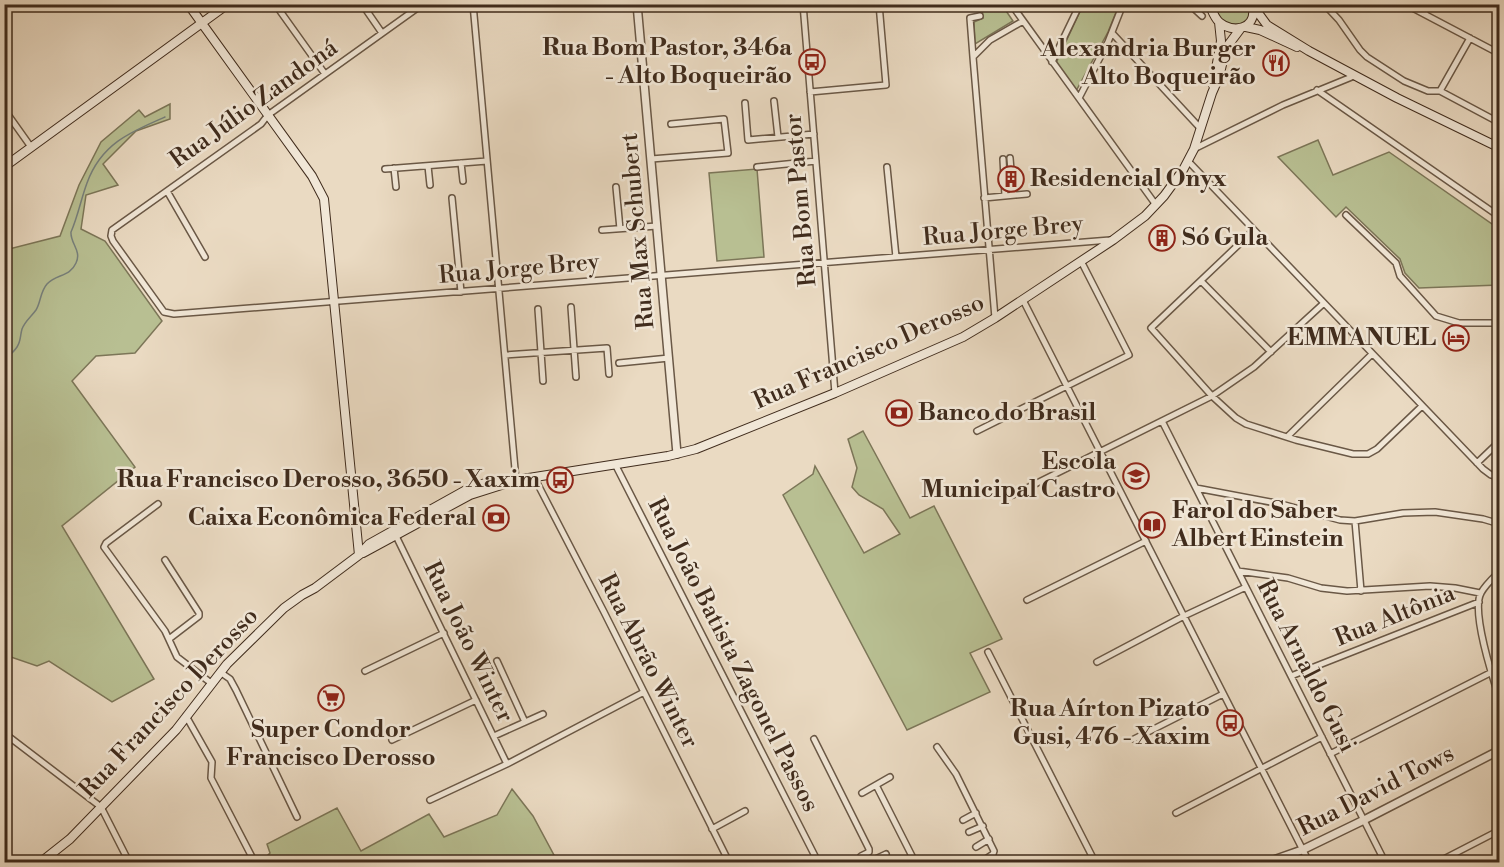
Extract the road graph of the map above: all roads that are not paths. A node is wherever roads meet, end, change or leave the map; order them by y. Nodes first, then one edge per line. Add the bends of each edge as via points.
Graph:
1 (188, 4) edge
2 (228, 4) edge
3 (275, 4) edge
4 (362, 4) edge
5 (423, 4) edge
6 (473, 4) edge
7 (637, 4) edge
8 (803, 4) edge
9 (879, 4) edge
10 (1011, 4) edge
11 (1080, 4) edge
12 (1123, 4) edge
13 (1189, 4) edge
14 (1324, 4) edge
15 (1405, 4) edge
16 (1429, 4) edge
17 (1252, 5) edge
18 (1211, 6) edge
19 (1424, 14) junction
20 (980, 16) dead end
21 (1202, 16) dead end
22 (1023, 21) junction
23 (1219, 22) junction
24 (202, 24) junction
25 (1243, 28) junction
26 (382, 33) junction
27 (1112, 33) junction
28 (1470, 38) junction
29 (1309, 51) junction
30 (1500, 54) edge
31 (973, 57) junction
32 (1052, 62) junction
33 (325, 74) junction
34 (1354, 76) junction
35 (1317, 90) junction
36 (1440, 91) junction
37 (810, 92) junction
38 (1212, 93) junction
39 (1079, 98) junction
40 (774, 101) dead end
41 (745, 103) dead end
42 (4, 110) edge
43 (268, 115) junction
44 (1500, 123) edge
45 (671, 124) dead end
46 (1202, 129) junction
47 (814, 134) junction
48 (778, 137) junction
49 (31, 147) junction
50 (1500, 148) edge
51 (1194, 149) junction
52 (1010, 158) dead end
53 (651, 159) junction
54 (1003, 159) dead end
55 (487, 161) junction
56 (816, 161) junction
57 (1188, 161) junction
58 (461, 163) junction
59 (428, 166) junction
60 (757, 166) dead end
61 (4, 167) edge
62 (887, 167) dead end
63 (394, 168) junction
64 (385, 169) dead end
65 (463, 181) dead end
66 (430, 185) dead end
67 (616, 187) dead end
68 (396, 188) dead end
69 (167, 191) junction
70 (1027, 194) dead end
71 (1013, 195) junction
72 (1005, 196) junction
73 (452, 198) dead end
74 (984, 198) junction
75 (1156, 205) junction
76 (1346, 215) dead end
77 (1500, 218) edge
78 (657, 225) junction
79 (620, 229) junction
80 (602, 231) dead end
81 (1254, 231) junction
82 (111, 236) joint
83 (1113, 240) junction
84 (989, 250) junction
85 (205, 257) dead end
86 (896, 257) junction
87 (1082, 261) junction
88 (824, 263) junction
89 (661, 276) junction
90 (1201, 281) junction
91 (499, 288) junction
92 (461, 292) junction
93 (1023, 300) junction
94 (334, 302) junction
95 (1324, 303) junction
96 (572, 307) dead end
97 (538, 309) dead end
98 (995, 318) junction
99 (1500, 323) edge
100 (574, 350) junction
101 (1271, 352) junction
102 (541, 353) junction
103 (1372, 354) junction
104 (505, 355) junction
105 (669, 358) junction
106 (619, 363) dead end
107 (609, 374) dead end
108 (576, 377) dead end
109 (543, 381) dead end
110 (1067, 386) junction
111 (835, 393) junction
112 (1212, 396) junction
113 (1422, 406) junction
114 (1162, 421) junction
115 (977, 431) dead end
116 (1288, 436) junction
117 (1500, 441) edge
118 (1100, 452) junction
119 (677, 454) junction
120 (1477, 462) junction
121 (615, 464) junction
122 (534, 477) junction
123 (1500, 478) edge
124 (516, 480) junction
125 (1196, 488) junction
126 (1014, 495) dead end
127 (158, 504) dead end
128 (1354, 521) junction
129 (1500, 524) edge
130 (396, 536) junction
131 (1146, 541) junction
132 (359, 555) junction
133 (165, 560) dead end
134 (1238, 571) junction
135 (1500, 571) edge
136 (1246, 586) junction
137 (1361, 591) junction
138 (1480, 593) junction
139 (1027, 600) dead end
140 (1479, 602) junction
141 (1184, 616) junction
142 (444, 633) junction
143 (169, 639) junction
144 (988, 652) dead end
145 (496, 661) dead end
146 (1097, 662) dead end
147 (364, 671) dead end
148 (220, 672) junction
149 (1490, 673) junction
150 (1291, 676) junction
151 (212, 683) junction
152 (644, 692) junction
153 (1223, 694) junction
154 (476, 700) junction
155 (1500, 700) edge
156 (543, 714) dead end
157 (186, 716) junction
158 (525, 722) junction
159 (4, 733) edge
160 (494, 736) junction
161 (1322, 737) junction
162 (814, 739) dead end
163 (1134, 739) dead end
164 (392, 740) dead end
165 (937, 747) dead end
166 (1500, 750) edge
167 (1330, 754) junction
168 (507, 764) junction
169 (1261, 769) junction
170 (890, 777) dead end
171 (876, 785) junction
172 (862, 794) dead end
173 (430, 800) dead end
174 (101, 807) junction
175 (745, 811) dead end
176 (976, 813) junction
177 (1176, 813) dead end
178 (297, 817) dead end
179 (963, 820) dead end
180 (1364, 820) junction
181 (982, 826) junction
182 (712, 828) junction
183 (1500, 830) edge
184 (969, 832) dead end
185 (989, 839) junction
186 (976, 847) dead end
187 (1302, 850) junction
188 (886, 854) dead end
189 (253, 859) dead end
190 (41, 862) edge
191 (129, 862) edge
192 (729, 862) edge
193 (818, 862) edge
194 (864, 862) edge
195 (869, 862) edge
196 (915, 862) edge
197 (981, 862) edge
198 (1095, 862) edge
199 (1268, 862) edge
200 (1309, 862) edge
201 (1385, 862) edge
202 (1438, 862) edge

1 - 24 main road
2 - 24 main road
3 - 33 street
4 - 26 street
5 - 26 street, Rua Júlio Zandoná
6 - 55 street
7 - 53 street, Rua Max Schubert
8 - 37 street, Rua Bom Pastor
9 - 37 street via 886,85
10 - 22 street
11 - 32 street
12 - 27 street
13 - 21 street
14 - 36 street via 1362,54 1404,81 1428,91
15 - 19 street
16 - 19 street
17 - 25 main road, Rua Francisco Derosso via 1253,20
17 - 29 main road via 1271,28
18 - 23 main road
19 - 28 street
20 - 31 street via 970,18
22 - 31 street via 990,40
22 - 32 street
23 - 25 main road
23 - 38 main road, Rua Francisco Derosso via 1221,40
24 - 43 main road
24 - 49 main road
25 - 29 main road via 1260,30
25 - 38 main road, Rua Francisco Derosso via 1228,45
26 - 33 street, Rua Júlio Zandoná
27 - 39 street
27 - 46 street
28 - 30 street
28 - 36 street
29 - 34 main road
31 - 74 street
32 - 39 street
33 - 43 street, Rua Júlio Zandoná
34 - 35 street
34 - 50 main road
35 - 51 street
35 - 77 street
36 - 44 street
37 - 47 street, Rua Bom Pastor
38 - 46 main road, Rua Francisco Derosso
39 - 75 street
40 - 48 street
41 - 48 street via 748,140
42 - 49 street
43 - 69 street, Rua Júlio Zandoná
43 - 94 main road via 324,199
45 - 53 street via 724,119 728,153
46 - 51 main road, Rua Francisco Derosso
47 - 48 street
47 - 56 street, Rua Bom Pastor
49 - 61 main road
51 - 57 main road, Rua Francisco Derosso
52 - 71 street
53 - 78 street, Rua Max Schubert
54 - 72 street
55 - 58 street
55 - 91 street
56 - 60 street
56 - 88 street, Rua Bom Pastor
57 - 75 main road, Rua Francisco Derosso
57 - 81 street
58 - 59 street
58 - 65 street
59 - 63 street
59 - 66 street
62 - 86 street
63 - 64 street
63 - 68 street
67 - 79 street
69 - 82 street, Rua Júlio Zandoná via 114,229
69 - 85 street
70 - 71 street
71 - 72 street
72 - 74 street
73 - 92 street
74 - 84 street
75 - 83 main road, Rua Francisco Derosso
76 - 99 street via 1396,263 1400,276 1436,316 1459,323
78 - 79 street
78 - 89 street, Rua Max Schubert
79 - 80 street
81 - 90 street
81 - 95 street
82 - 94 street, Rua Jorge Brey via 167,314
83 - 84 street, Rua Jorge Brey
83 - 87 main road, Rua Francisco Derosso
84 - 86 street, Rua Jorge Brey
84 - 98 street
86 - 88 street, Rua Jorge Brey
87 - 93 main road, Rua Francisco Derosso
87 - 110 street via 1129,355
88 - 89 street, Rua Jorge Brey
88 - 111 street, Rua Bom Pastor
89 - 91 street, Rua Jorge Brey
89 - 105 street, Rua Max Schubert
90 - 101 street
90 - 112 street via 1151,328
91 - 92 street, Rua Jorge Brey
91 - 104 street
92 - 94 street, Rua Jorge Brey
93 - 98 main road, Rua Francisco Derosso
93 - 110 street
94 - 132 main road
95 - 101 street
95 - 103 street
96 - 100 street
97 - 102 street
98 - 111 main road, Rua Francisco Derosso via 963,337
100 - 102 street
100 - 107 street via 607,348
100 - 108 street
101 - 112 street
102 - 104 street
102 - 109 street
103 - 113 street
103 - 116 street
104 - 124 street
105 - 106 street
105 - 119 street, Rua Max Schubert
110 - 115 street
110 - 118 street
111 - 119 main road, Rua Francisco Derosso
112 - 114 street
112 - 116 street via 1241,421
113 - 116 street via 1368,454
113 - 120 street
114 - 118 street
114 - 125 street, Rua Arnaldo Gusi
117 - 120 street
118 - 126 street
118 - 131 street
119 - 121 main road, Rua Francisco Derosso
120 - 123 street via 1486,472
121 - 122 main road, Rua Francisco Derosso
121 - 193 street, Rua João Batista Zagonel Passos
122 - 124 main road, Rua Francisco Derosso
122 - 152 street, Rua Abrão Winter
124 - 130 main road, Rua Francisco Derosso via 478,491
124 - 132 main road, Rua Francisco Derosso via 473,486 369,544
125 - 128 street
125 - 134 street, Rua Arnaldo Gusi
127 - 143 street via 104,547
128 - 129 street via 1435,512
128 - 137 street
130 - 132 main road, Rua Francisco Derosso
130 - 142 street, Rua João Winter
131 - 139 street
131 - 141 street
132 - 148 main road, Rua Francisco Derosso via 284,608
133 - 143 street via 199,613
134 - 136 street, Rua Arnaldo Gusi
134 - 137 street via 1288,578 1321,588
135 - 138 street
136 - 141 street
136 - 150 street, Rua Arnaldo Gusi
137 - 138 street via 1430,586
138 - 140 street
140 - 149 street
140 - 150 street, Rua Altônia
141 - 146 street
141 - 153 street
142 - 147 street
142 - 154 street, Rua João Winter
143 - 151 street via 177,657
144 - 198 street
145 - 158 street
148 - 151 main road, Rua Francisco Derosso
148 - 178 street via 233,684
149 - 155 street
149 - 167 street
150 - 161 street, Rua Arnaldo Gusi
151 - 157 main road, Rua Francisco Derosso
152 - 168 street
152 - 182 street, Rua Abrão Winter
153 - 163 street
153 - 169 street
154 - 160 street, Rua João Winter
154 - 164 street
156 - 158 street
157 - 174 main road, Rua Francisco Derosso
157 - 189 street via 212,762 211,778
158 - 160 street
159 - 174 street
160 - 168 street, Rua João Winter
161 - 167 street, Rua Arnaldo Gusi
161 - 169 street
162 - 194 street via 869,849 861,856
165 - 176 street
166 - 180 street, Rua David Tows
167 - 180 street, Rua Arnaldo Gusi
168 - 173 street
169 - 177 street
169 - 187 street
170 - 171 street
171 - 172 street
171 - 196 street
174 - 190 main road, Rua Francisco Derosso
174 - 191 street
175 - 182 street
176 - 179 street
176 - 181 street
180 - 187 street, Rua David Tows
180 - 201 street, Rua Arnaldo Gusi
181 - 184 street
181 - 185 street
182 - 192 street, Rua Abrão Winter
183 - 202 street
185 - 186 street
185 - 197 street via 994,854
187 - 199 street, Rua David Tows
187 - 200 street
188 - 195 street

